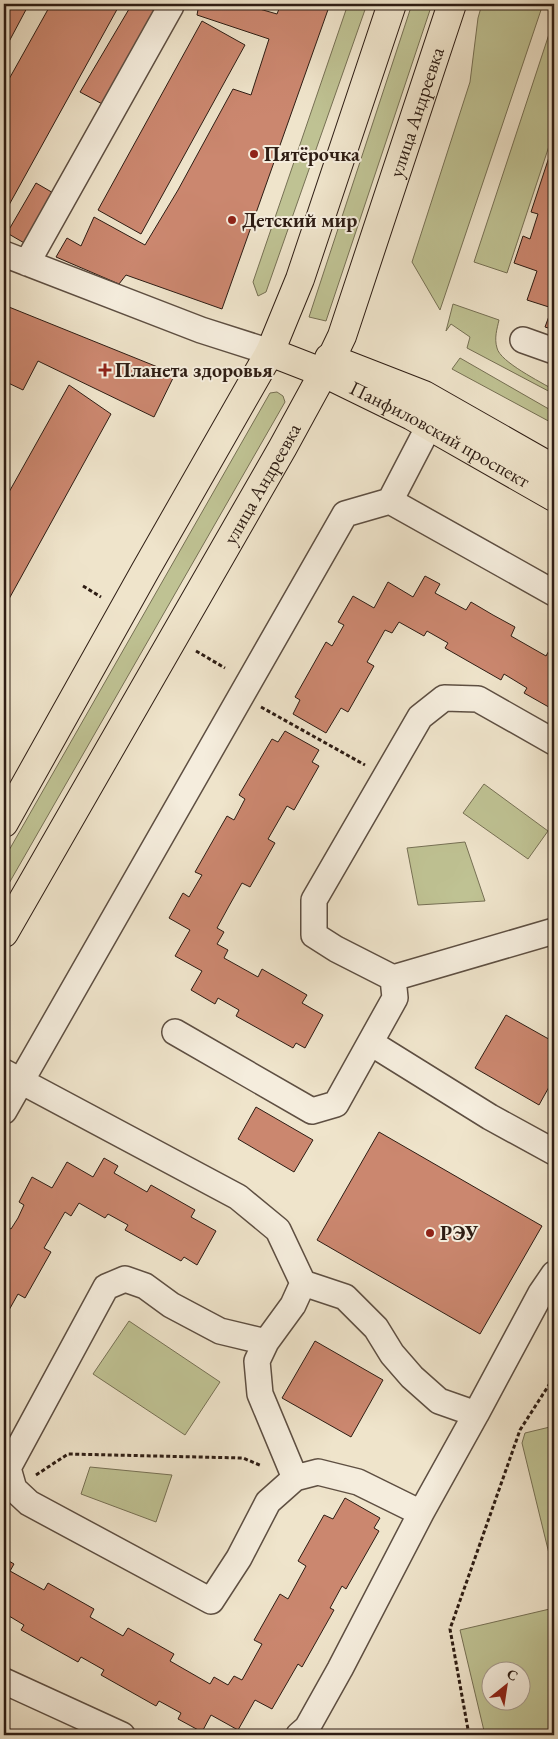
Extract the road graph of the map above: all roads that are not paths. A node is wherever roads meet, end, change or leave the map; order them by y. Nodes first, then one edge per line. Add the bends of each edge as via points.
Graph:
1 (392, 4) edge
2 (452, 4) edge
3 (171, 6) dead end
4 (15, 258) edge
5 (523, 340) dead end
6 (554, 351) edge
7 (270, 352) junction
8 (328, 366) junction
9 (429, 426) junction
10 (554, 469) edge
11 (554, 497) edge
12 (390, 501) junction
13 (554, 592) edge
14 (554, 742) edge
15 (4, 823) edge
16 (554, 931) edge
17 (4, 934) edge
18 (392, 978) junction
19 (175, 1032) dead end
20 (371, 1043) junction
21 (12, 1077) edge
22 (4, 1111) edge
23 (554, 1152) edge
24 (554, 1274) edge
25 (303, 1283) junction
26 (266, 1342) junction
27 (476, 1414) junction
28 (295, 1478) junction
29 (420, 1513) junction
30 (4, 1681) edge
31 (122, 1735) edge
32 (299, 1735) edge

1 - 7 main road via 300,279
2 - 8 main road, улица Андреевка via 342,336
3 - 4 street
4 - 7 street via 201,330
5 - 6 street
7 - 8 main road
7 - 15 main road
8 - 9 main road, Панфиловский проспект
8 - 10 main road, Панфиловский проспект via 424,395
8 - 17 main road, улица Андреевка
9 - 11 main road, Панфиловский проспект
9 - 12 street
12 - 13 street
12 - 21 street via 345,514 241,696
14 - 18 street via 478,699 444,698 420,716 314,900 314,935 336,950
16 - 18 street
18 - 20 street via 395,998
19 - 20 street via 312,1111 336,1104
20 - 23 street via 490,1117
21 - 22 street
21 - 25 street via 238,1197 278,1230
24 - 27 street
25 - 26 street via 293,1305
25 - 27 street via 346,1297 376,1328 412,1377 439,1401
26 - 28 street via 257,1361 260,1394
26 - 28 street via 220,1331 145,1286 126,1279 106,1287 8,1468 14,1489 29,1503 211,1601 239,1558 268,1502
27 - 29 street
28 - 29 street via 318,1472 358,1482
29 - 32 street via 340,1669 307,1728
30 - 31 street

